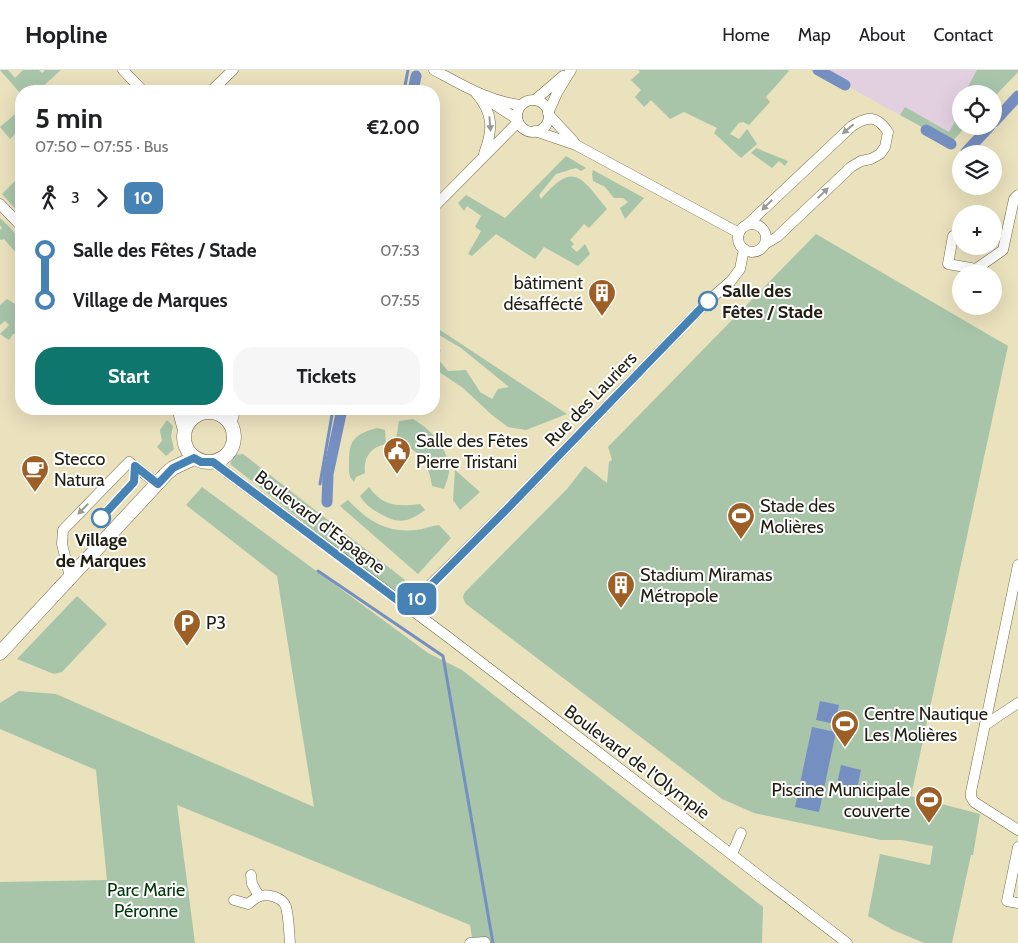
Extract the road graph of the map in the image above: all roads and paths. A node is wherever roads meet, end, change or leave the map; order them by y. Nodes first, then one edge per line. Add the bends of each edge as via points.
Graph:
1 (123, 70) edge
2 (233, 70) edge
3 (434, 70) edge
4 (571, 70) edge
5 (137, 85) edge
6 (217, 85) edge
7 (476, 93) junction
8 (535, 100) junction
9 (520, 105) junction
10 (548, 114) junction
11 (518, 121) junction
12 (533, 131) junction
13 (502, 139) junction
14 (576, 145) junction
15 (482, 158) junction
16 (1018, 195) edge
17 (440, 201) edge
18 (0, 204) edge
19 (15, 220) edge
20 (748, 224) junction
21 (739, 233) junction
22 (952, 242) edge
23 (764, 244) junction
24 (744, 249) junction
25 (952, 265) edge
26 (985, 265) edge
27 (177, 415) edge
28 (199, 415) edge
29 (220, 415) edge
30 (233, 415) edge
31 (231, 426) junction
32 (184, 439) junction
33 (194, 458) junction
34 (218, 460) junction
35 (173, 468) junction
36 (158, 484) junction
37 (1018, 565) edge
38 (70, 577) junction
39 (408, 608) junction
40 (0, 653) edge
41 (1018, 703) edge
42 (985, 724) junction
43 (1018, 830) edge
44 (742, 833) dead end
45 (1018, 847) edge
46 (732, 854) junction
47 (251, 875) dead end
48 (259, 896) junction
49 (234, 900) dead end
50 (1018, 903) edge
51 (485, 942) dead end
52 (290, 943) edge
53 (470, 943) edge
54 (847, 943) edge

1 - 5 street
2 - 6 street
3 - 7 street
4 - 8 street
4 - 10 street
7 - 9 street
7 - 11 street
7 -> 15 street via 484,103 490,123 490,139
8 - 9 street
8 - 10 street via 544,104
9 - 11 street
10 - 12 street via 546,124
10 - 14 street
11 - 12 street via 522,127
11 - 13 street
12 - 13 street
12 - 14 street
13 - 15 street
14 - 21 street
15 - 17 street
16 - 26 street via 1014,199 1003,250
18 - 19 street
20 - 21 street
20 - 23 street via 761,227 766,235
23 -> 20 street via 777,237 851,167 880,154 888,132 880,121 863,119 852,126
21 - 24 street via 739,242
22 - 25 street via 948,264
23 - 24 street via 758,250
24 - 39 street, Rue des Lauriers via 740,269 731,280
27 - 32 street
28 - 32 street via 190,421
29 - 31 street
30 - 31 street
31 - 34 street via 234,434 230,450
32 - 33 street
32 - 35 street
33 - 34 street via 201,462
33 - 35 street
34 - 39 street, Boulevard d'Espagne via 228,473
35 - 36 street
36 - 38 street
36 -> 38 street via 129,462 64,530 62,544
37 - 42 street
38 - 40 street
39 - 46 street, Boulevard de l'Olympie
41 - 42 street
42 - 43 street via 971,797
44 - 46 street
45 - 50 street via 1006,901
46 - 54 street, Boulevard de l'Olympie
47 - 48 street
48 - 49 street via 248,904
48 - 52 street via 275,897 286,906
51 - 53 street

